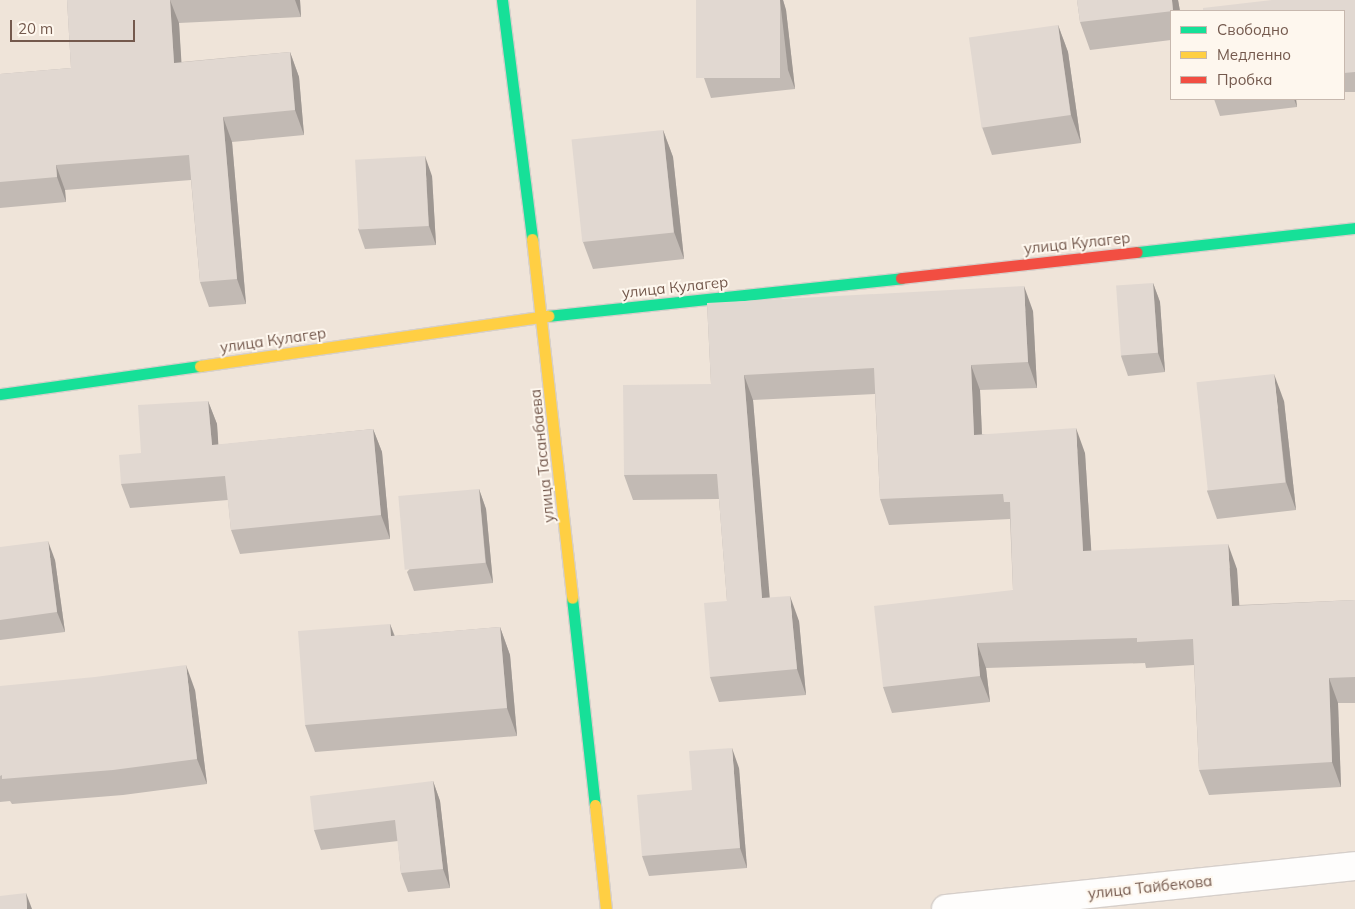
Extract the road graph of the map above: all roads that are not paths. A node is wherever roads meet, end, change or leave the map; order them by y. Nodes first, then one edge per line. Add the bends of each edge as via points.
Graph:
1 (502, 0) edge
2 (1355, 228) edge
3 (542, 317) junction
4 (0, 394) edge
5 (1355, 866) edge
6 (606, 909) edge
7 (946, 909) edge

1 - 3 street, улица Тасанбаева
2 - 3 street, улица Кулагер
3 - 4 street, улица Кулагер
3 - 6 street, улица Тасанбаева
5 - 7 street, улица Тайбекова

